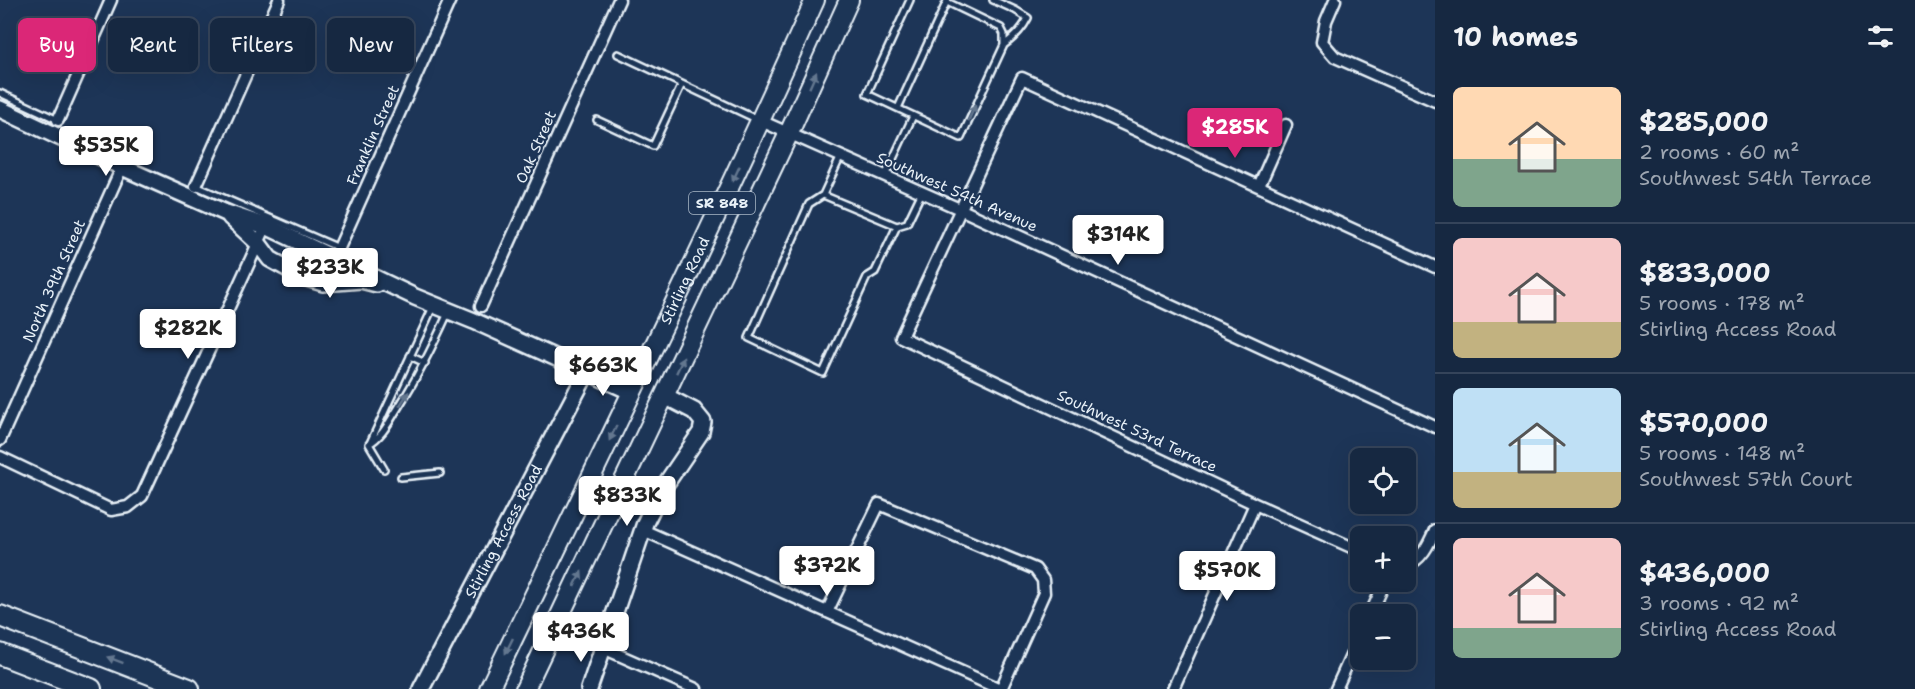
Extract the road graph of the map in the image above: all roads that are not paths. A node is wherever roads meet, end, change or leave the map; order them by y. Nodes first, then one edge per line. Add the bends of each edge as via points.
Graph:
1 (111, 0) edge
2 (279, 0) edge
3 (450, 0) edge
4 (619, 0) edge
5 (815, 0) edge
6 (849, 0) edge
7 (910, 0) edge
8 (993, 0) edge
9 (1335, 0) edge
10 (947, 1) edge
11 (1004, 45) junction
12 (618, 54) dead end
13 (682, 84) junction
14 (0, 93) edge
15 (1435, 101) edge
16 (898, 108) junction
17 (0, 110) edge
18 (913, 116) junction
19 (58, 120) joint
20 (597, 120) dead end
21 (761, 121) junction
22 (1286, 125) dead end
23 (789, 134) junction
24 (841, 156) junction
25 (122, 167) junction
26 (885, 176) junction
27 (196, 186) joint
28 (1259, 186) junction
29 (922, 192) junction
30 (823, 195) junction
31 (962, 210) junction
32 (226, 213) junction
33 (266, 226) junction
34 (897, 226) junction
35 (258, 243) junction
36 (339, 248) joint
37 (1435, 267) edge
38 (404, 291) junction
39 (434, 305) junction
40 (481, 306) dead end
41 (448, 312) junction
42 (410, 357) junction
43 (425, 363) junction
44 (587, 372) junction
45 (632, 392) junction
46 (665, 396) junction
47 (1435, 427) edge
48 (0, 440) edge
49 (369, 444) junction
50 (0, 457) edge
51 (384, 469) dead end
52 (440, 473) dead end
53 (401, 477) dead end
54 (1256, 504) junction
55 (643, 530) junction
56 (1435, 530) edge
57 (1350, 546) edge
58 (1416, 558) edge
59 (827, 612) junction
60 (0, 616) edge
61 (603, 648) junction
62 (0, 654) edge
63 (1350, 658) edge
64 (91, 689) edge
65 (189, 689) edge
66 (421, 689) edge
67 (489, 689) edge
68 (525, 689) edge
69 (590, 689) edge
70 (696, 689) edge
71 (1000, 689) edge
72 (1173, 689) edge
73 (1336, 689) edge

1 - 19 street
2 - 27 street
3 - 36 street, Franklin Street
4 - 40 street, Oak Street
5 - 21 main road, Stirling Road / SR 848
23 -> 6 main road, Stirling Road / SR 848
7 - 16 lane via 867,94
8 - 11 lane via 1028,18
9 - 15 street via 1322,42 1335,57
10 - 11 lane via 1001,28
10 - 16 lane
18 -> 11 lane via 961,138
12 - 13 lane
13 - 20 lane via 653,146
13 - 21 lane
14 - 19 lane
16 - 18 lane
17 - 25 street
18 - 26 lane
21 - 23 street, Southwest 54th Avenue
21 -> 45 main road, Stirling Road / SR 848
22 - 28 street
23 - 24 street, Southwest 54th Avenue
46 -> 23 main road, Stirling Road / SR 848
24 - 26 street, Southwest 54th Avenue
24 - 30 lane
25 - 32 street
25 - 48 street, North 39th Street
26 - 29 street, Southwest 54th Avenue
27 - 36 lane
28 - 31 street via 1022,78
28 - 37 street
29 - 31 street, Southwest 54th Avenue
29 - 34 lane via 907,223
30 - 34 lane
30 - 34 lane via 809,204 749,338 823,373 867,277 875,272
31 - 47 street, Southwest 54th Avenue
31 - 54 street, Southwest 53rd Terrace via 901,337
32 - 33 street
32 - 35 street
33 - 35 street
33 - 38 street
35 - 38 street via 270,259 303,278 323,283 361,280
35 - 50 street via 142,496 128,507 111,510
38 - 39 street
39 - 41 street
39 - 42 lane
41 - 43 lane
41 - 44 street
42 - 43 lane
42 - 49 lane
49 -> 43 lane via 379,438
44 - 45 street
44 - 66 street, Stirling Access Road
45 -> 67 main road, Stirling Road / SR 848
46 - 55 street via 694,411 703,422 701,432 661,491
68 -> 46 main road, Stirling Road / SR 848
49 - 51 lane
52 - 53 lane
54 - 57 street, Southwest 53rd Terrace
54 - 72 street
55 - 59 street
55 - 61 street
56 - 58 street via 1426,550
59 - 71 street
59 - 71 street via 879,504 1035,569 1043,580 1044,593
65 -> 60 highway
61 - 69 street
61 - 70 street
62 - 64 highway
63 - 73 street

